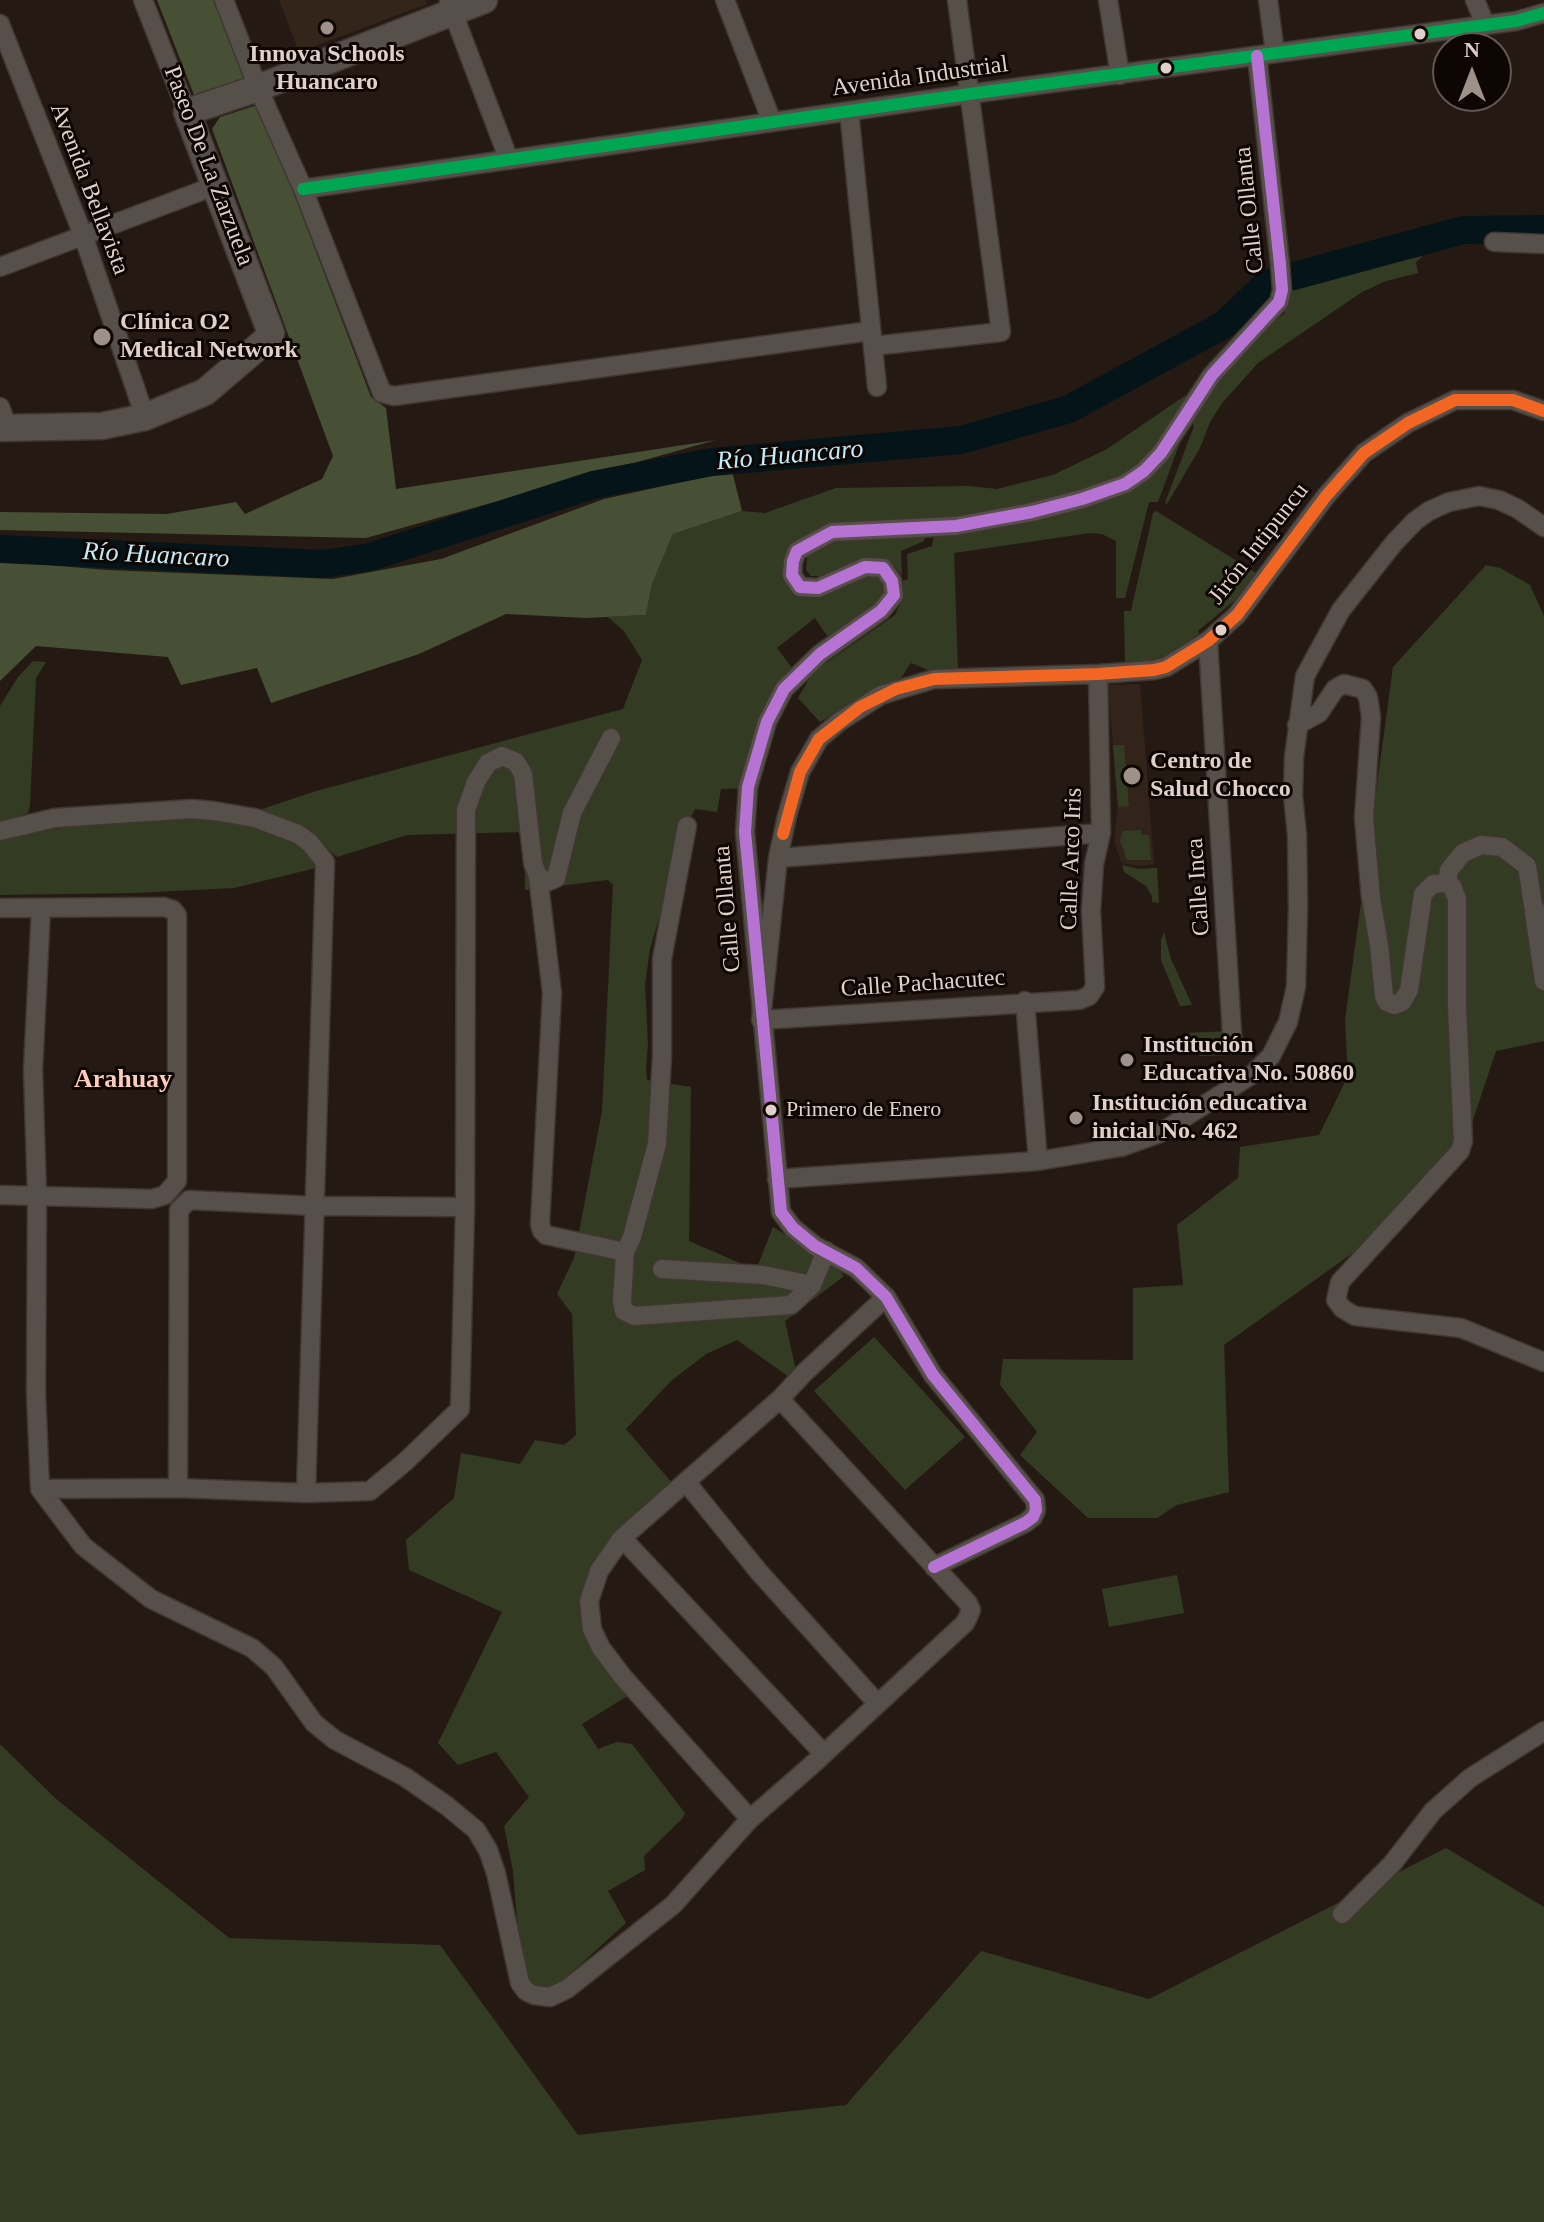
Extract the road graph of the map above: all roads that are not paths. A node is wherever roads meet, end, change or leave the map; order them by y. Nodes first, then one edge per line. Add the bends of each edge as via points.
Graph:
1 (143, 0) edge
2 (224, 0) edge
3 (484, 0) edge
4 (725, 0) edge
5 (957, 0) edge
6 (1108, 0) edge
7 (1268, 0) edge
8 (1475, 0) edge
9 (451, 6) edge
10 (1544, 13) edge
11 (0, 24) edge
12 (1485, 24) junction
13 (1266, 55) junction
14 (1120, 75) junction
15 (258, 88) junction
16 (969, 94) junction
17 (849, 111) junction
18 (187, 112) junction
19 (772, 122) junction
20 (509, 160) junction
21 (217, 185) junction
22 (303, 189) junction
23 (83, 235) junction
24 (1494, 242) dead end
25 (1544, 244) edge
26 (0, 267) edge
27 (871, 339) junction
28 (877, 387) dead end
29 (1544, 411) edge
30 (145, 417) junction
31 (3, 421) edge
32 (1544, 527) edge
33 (1208, 641) junction
34 (1098, 674) junction
35 (1297, 725) junction
36 (611, 738) dead end
37 (687, 826) dead end
38 (0, 831) edge
39 (1101, 833) junction
40 (778, 858) junction
41 (538, 876) junction
42 (1447, 883) junction
43 (1533, 905) junction
44 (0, 908) edge
45 (41, 908) junction
46 (1544, 924) edge
47 (1544, 981) edge
48 (1089, 996) joint
49 (1025, 1001) junction
50 (761, 1020) junction
51 (1232, 1034) dead end
52 (1038, 1161) junction
53 (777, 1179) junction
54 (0, 1195) edge
55 (37, 1196) junction
56 (315, 1206) junction
57 (465, 1207) junction
58 (826, 1251) junction
59 (625, 1252) junction
60 (662, 1269) dead end
61 (812, 1285) junction
62 (886, 1297) junction
63 (1544, 1362) edge
64 (780, 1399) junction
65 (686, 1482) junction
66 (178, 1488) junction
67 (40, 1489) junction
68 (306, 1493) junction
69 (622, 1538) junction
70 (934, 1567) junction
71 (877, 1703) junction
72 (1544, 1731) edge
73 (824, 1754) junction
74 (750, 1819) junction
75 (1342, 1914) dead end

1 - 18 street, Paseo De La Zarzuela
2 - 15 street
3 - 9 street
4 - 19 street
5 - 16 street
6 - 14 street
7 - 13 street, Calle Ollanta
8 - 12 street
9 - 15 street
9 - 20 street
10 - 12 street, Avenida Industrial
11 - 23 street, Avenida Bellavista
12 - 13 street, Avenida Industrial
13 - 14 street, Avenida Industrial
13 - 50 street, Calle Ollanta via 1279,302 1212,375 1144,471 1125,484 1082,499 956,526 832,532 797,551 792,575 800,587 818,588 865,567 883,568 894,595 784,689 755,757 745,832
14 - 16 street, Avenida Industrial
15 - 18 street
15 - 22 street
16 - 17 street, Avenida Industrial
16 - 27 street via 1001,332
17 - 19 street, Avenida Industrial
17 - 27 street
18 - 21 street, Paseo De La Zarzuela
19 - 20 street, Avenida Industrial
20 - 22 street, Avenida Industrial
21 - 23 street
21 - 30 street, Paseo De La Zarzuela via 271,333 205,392
22 - 27 street via 382,393 394,396
23 - 26 street
23 - 30 street, Avenida Bellavista
24 - 25 street
27 - 28 street
29 - 33 street, Jirón Intipuncu via 1513,400 1455,400 1364,453 1237,615
30 - 31 street via 102,426
32 - 35 street via 1508,504 1479,496 1449,502 1415,521 1341,610 1305,676
33 - 34 street, Jirón Intipuncu via 1166,667
33 - 51 street, Calle Inca
34 - 39 street, Calle Arco Iris
34 - 40 street, Jirón Intipuncu via 934,679 896,689 860,707 819,739 800,772
35 - 42 street via 1319,713 1344,684 1363,689 1368,697 1364,818 1387,1002 1402,1002 1409,990 1423,894 1433,884
35 - 52 street via 1296,987 1288,1022 1271,1056 1253,1074 1160,1133 1121,1147
36 - 41 street via 572,813 556,878 547,882
37 - 59 street via 662,959 657,1144
38 - 56 street via 55,818 192,809 255,818 310,843 325,862
39 - 40 street
39 - 48 street, Calle Arco Iris via 1091,911 1095,987
40 - 50 street, Jirón Intipuncu
41 - 57 street via 523,774 516,762 502,756 488,763 466,810
41 - 59 street via 552,993 540,1224 546,1235
42 - 43 street via 1449,870 1463,853 1481,845 1502,847 1527,866
42 - 63 street via 1457,899 1463,1141 1460,1151 1340,1282 1336,1300 1355,1316 1461,1328
43 - 46 street
43 - 47 street
44 - 45 street
45 - 55 street via 33,1070
45 - 55 street via 164,907 177,915 177,1181 165,1195 152,1199
48 - 49 street, Calle Pachacutec
49 - 50 street, Calle Pachacutec
49 - 52 street
50 - 53 street, Calle Ollanta
52 - 53 street
53 - 58 street, Calle Ollanta via 781,1212 793,1228
54 - 55 street
55 - 67 street
56 - 57 street
56 - 66 street via 189,1200 179,1210
56 - 68 street
57 - 68 street via 460,1409 370,1491
58 - 61 street
58 - 62 street, Calle Ollanta via 856,1268
59 - 61 street via 622,1301 624,1311 634,1316 791,1305
60 - 61 street via 763,1275
62 - 64 street
62 - 70 street, Calle Ollanta via 933,1375 1035,1500 1033,1517 1025,1523
64 - 65 street
64 - 70 street
65 - 69 street
65 - 71 street
66 - 67 street
66 - 68 street
67 - 74 street via 83,1546 140,1591 252,1648 274,1667 314,1723 405,1777 476,1830 496,1873 520,1983 534,1995 550,1997 567,1989 673,1905
69 - 73 street
69 - 74 street via 599,1571 589,1601 592,1629 623,1677
70 - 71 street via 971,1610 965,1623
71 - 73 street
72 - 75 street via 1470,1778
73 - 74 street

